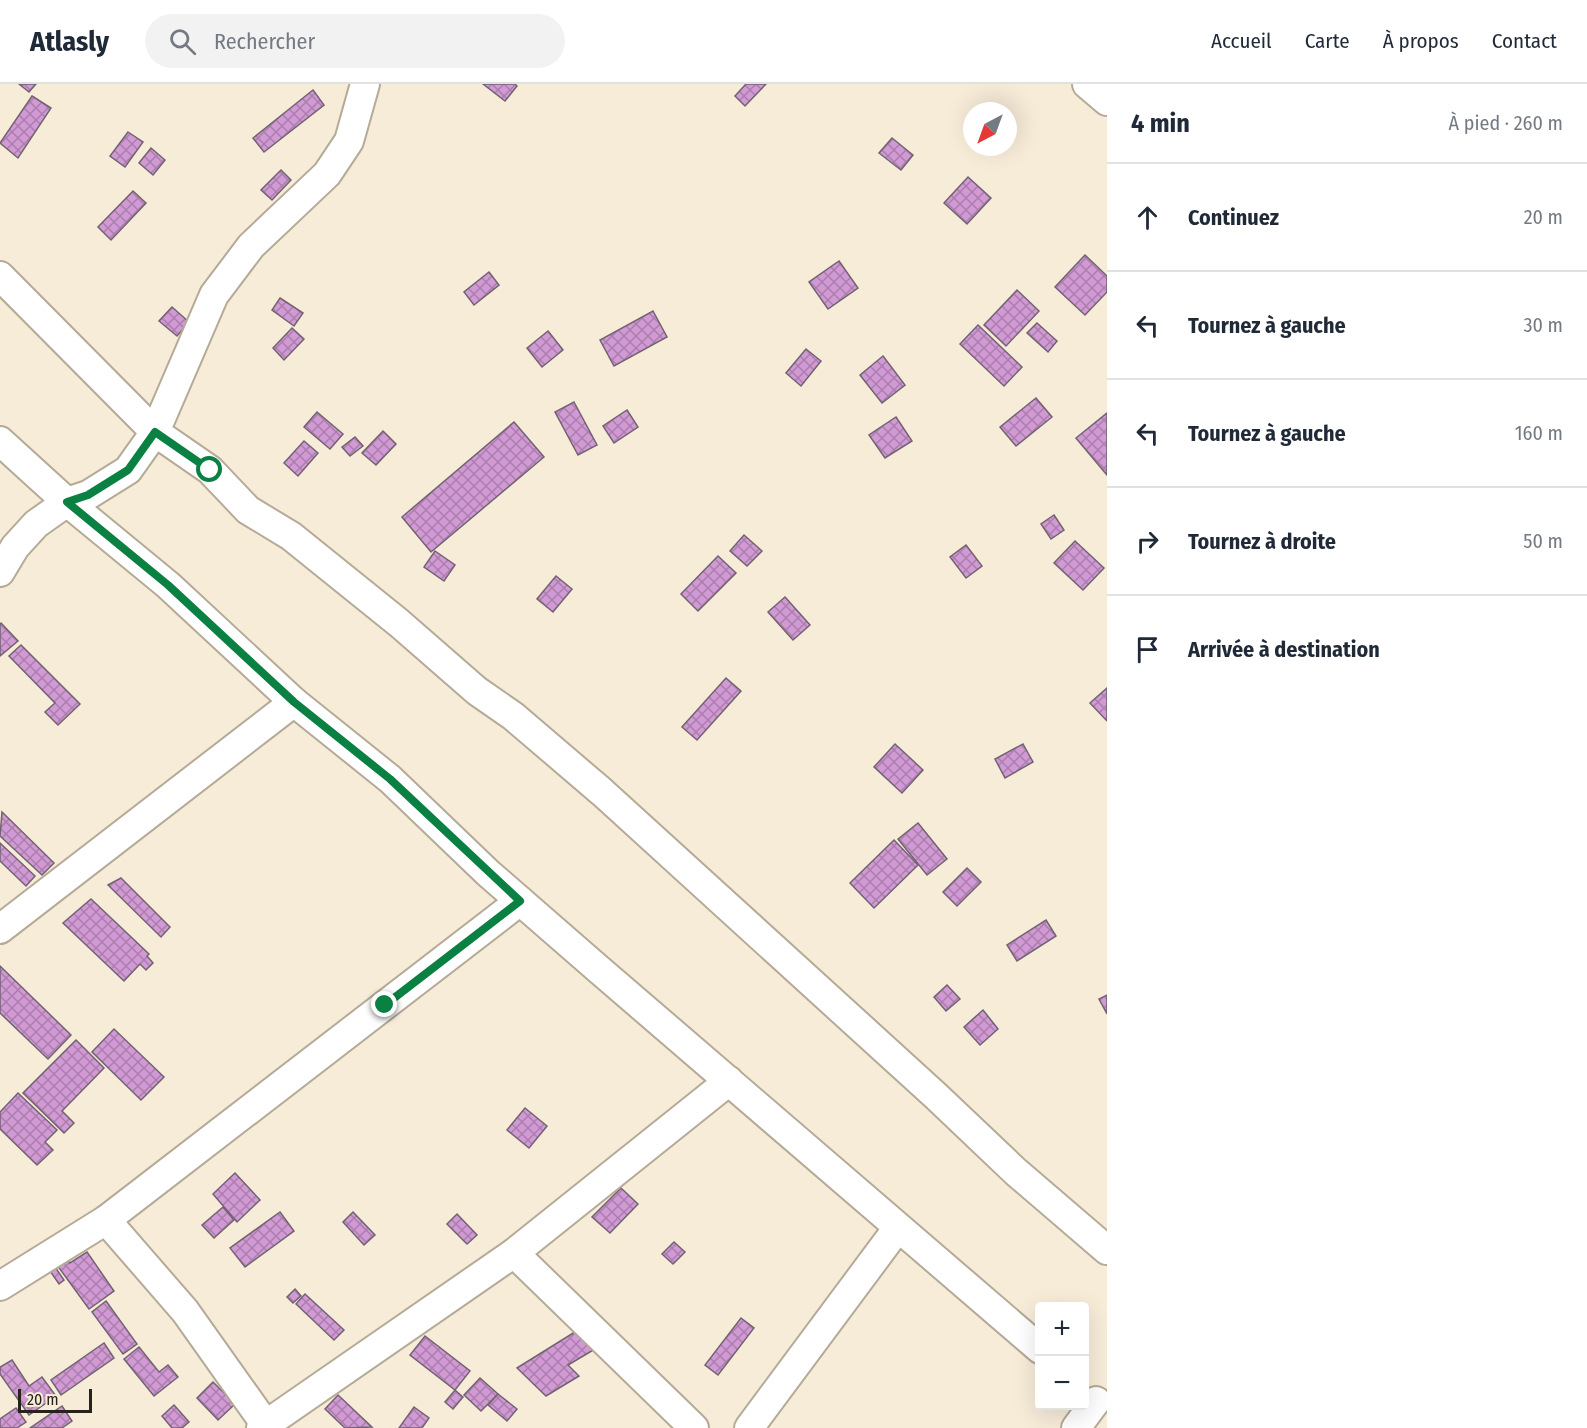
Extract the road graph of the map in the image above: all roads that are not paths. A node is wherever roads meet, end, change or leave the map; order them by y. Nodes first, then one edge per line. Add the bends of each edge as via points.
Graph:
1 (365, 84) edge
2 (1087, 84) edge
3 (1107, 101) edge
4 (0, 276) edge
5 (155, 432) junction
6 (0, 441) edge
7 (67, 502) junction
8 (7, 546) edge
9 (0, 572) edge
10 (294, 702) junction
11 (520, 901) junction
12 (0, 928) edge
13 (729, 1081) junction
14 (106, 1220) junction
15 (897, 1229) junction
16 (1107, 1250) edge
17 (514, 1253) junction
18 (1, 1283) edge
19 (1035, 1345) edge
20 (1096, 1400) edge
21 (264, 1427) edge
22 (694, 1428) edge
23 (749, 1428) edge
24 (1076, 1428) edge

1 - 5 street via 349,141 327,174 251,246 214,295
2 - 3 street
4 - 5 street
5 - 7 street via 128,470 88,495
5 - 16 street via 210,470 248,510 291,536 602,792 1016,1172
6 - 7 street
7 - 8 street
7 - 10 street via 168,585
8 - 9 street
10 - 11 street via 390,779
10 - 12 street
11 - 13 street
11 - 14 street
13 - 15 street
13 - 17 street
14 - 18 street
14 - 21 street via 185,1311
15 - 19 street
15 - 23 street
17 - 21 street
17 - 22 street
20 - 24 street

